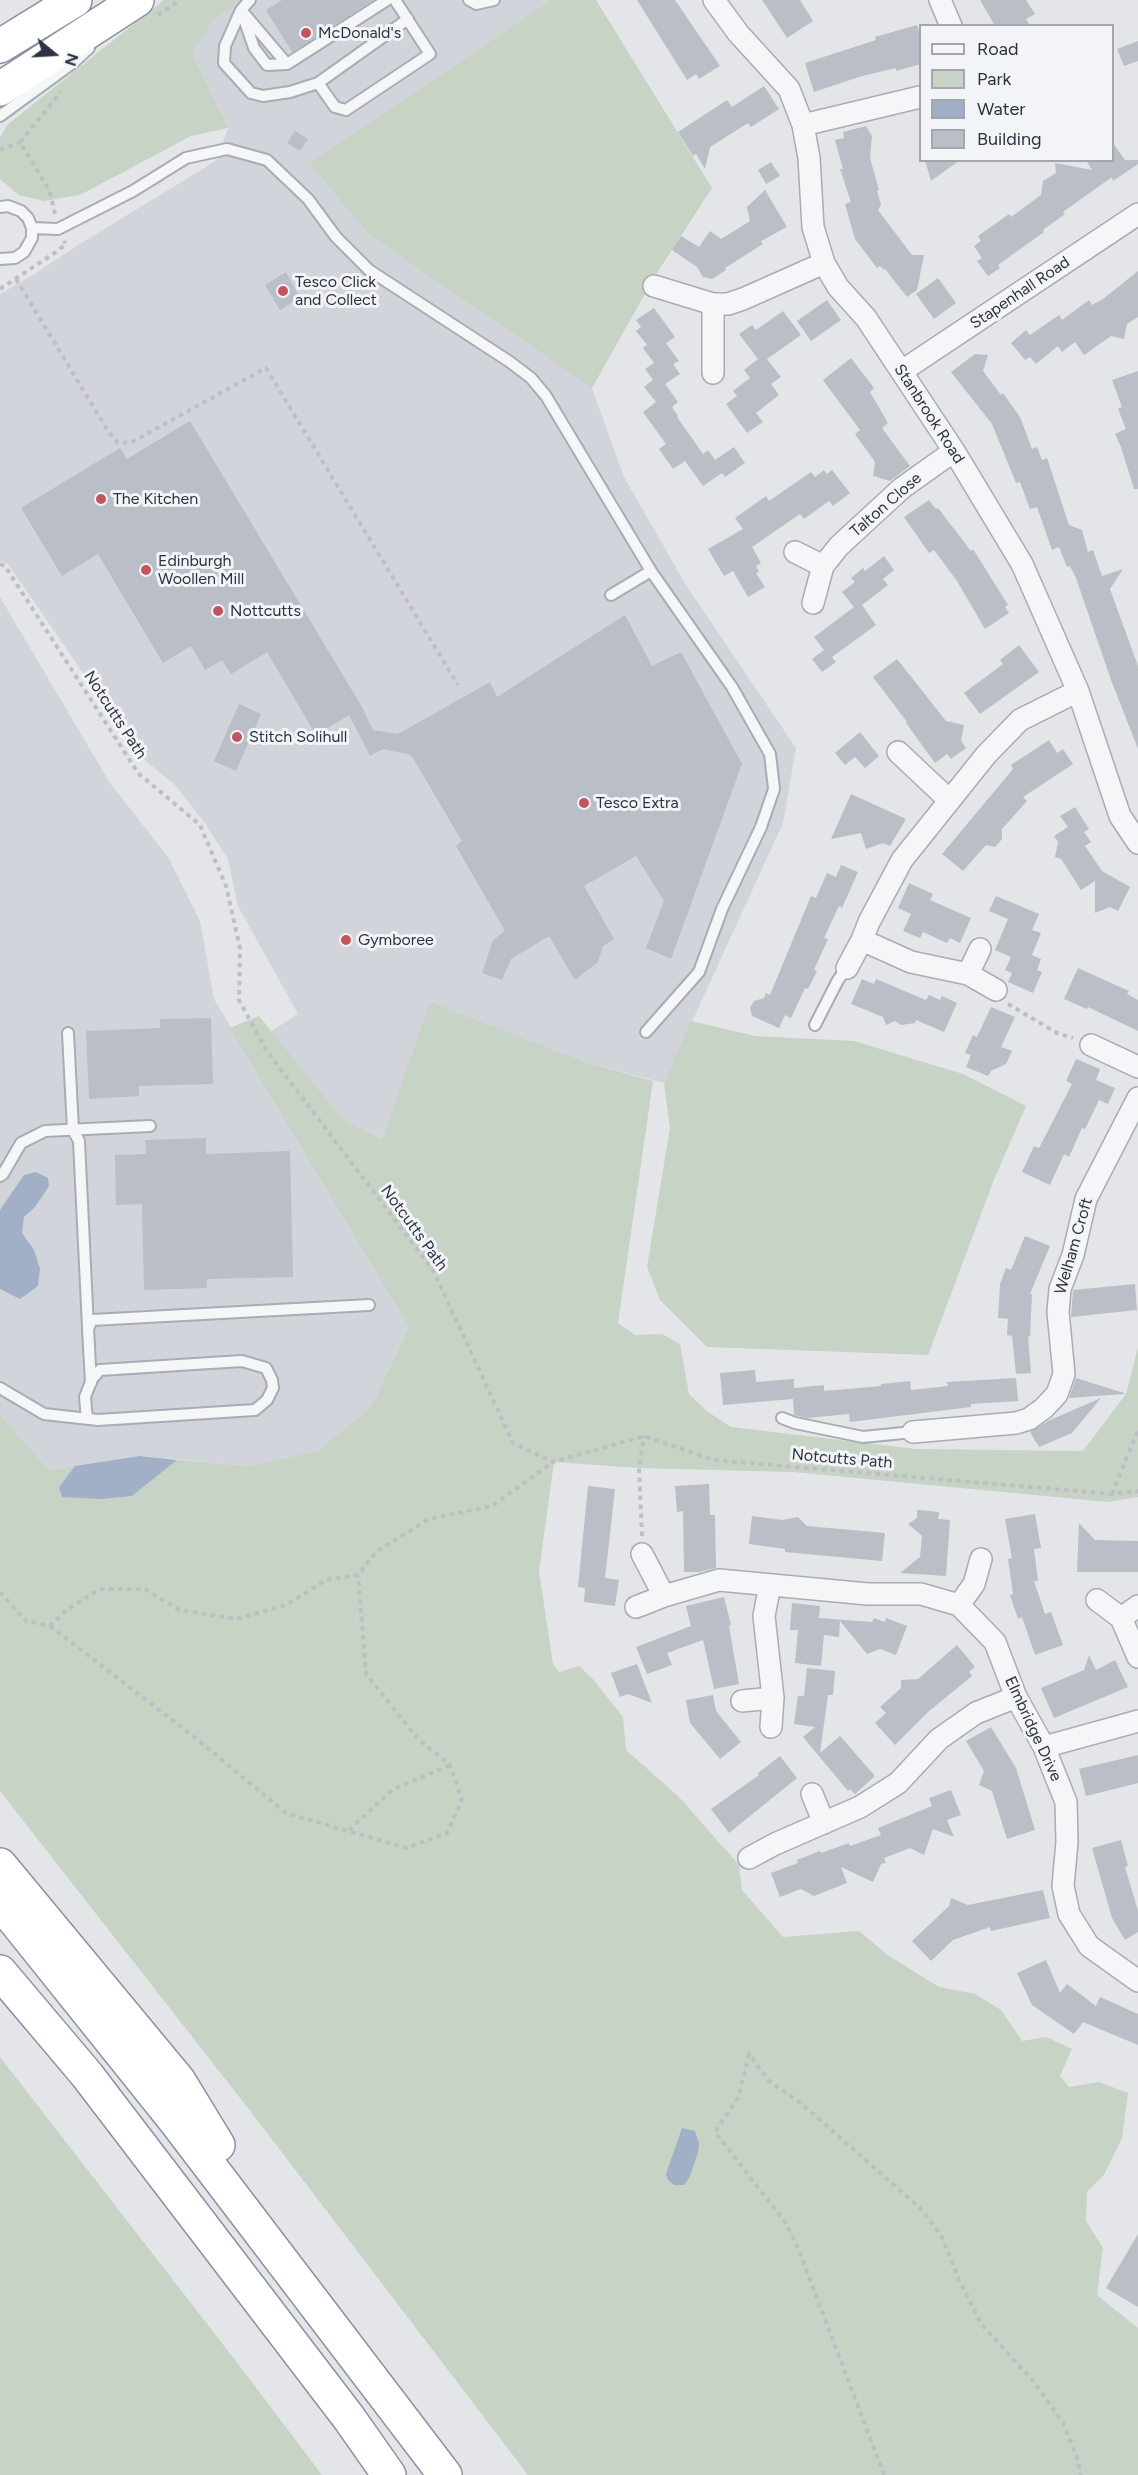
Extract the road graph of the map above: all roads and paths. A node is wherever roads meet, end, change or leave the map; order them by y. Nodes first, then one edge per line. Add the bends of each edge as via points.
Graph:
1 (75, 0) edge
2 (180, 0) edge
3 (250, 0) edge
4 (387, 0) edge
5 (395, 0) edge
6 (469, 0) edge
7 (494, 0) edge
8 (714, 0) edge
9 (940, 0) edge
10 (144, 6) edge
11 (241, 10) junction
12 (408, 19) junction
13 (950, 24) edge
14 (0, 46) edge
15 (287, 64) junction
16 (68, 83) dead end
17 (318, 83) junction
18 (0, 89) edge
19 (919, 97) edge
20 (0, 116) edge
21 (803, 125) junction
22 (20, 142) junction
23 (0, 150) edge
24 (0, 207) edge
25 (1138, 214) edge
26 (32, 228) junction
27 (58, 229) junction
28 (0, 260) edge
29 (824, 263) junction
30 (16, 279) junction
31 (654, 286) dead end
32 (0, 289) edge
33 (713, 304) junction
34 (902, 371) junction
35 (713, 373) dead end
36 (954, 451) junction
37 (795, 552) dead end
38 (0, 564) edge
39 (823, 566) junction
40 (651, 571) junction
41 (611, 595) dead end
42 (813, 603) dead end
43 (458, 685) dead end
44 (1078, 691) junction
45 (898, 752) dead end
46 (949, 800) junction
47 (1138, 843) edge
48 (862, 940) junction
49 (980, 949) dead end
50 (847, 968) joint
51 (968, 974) junction
52 (996, 990) joint
53 (815, 1025) dead end
54 (646, 1032) dead end
55 (68, 1033) dead end
56 (1091, 1045) joint
57 (1138, 1067) edge
58 (1138, 1098) edge
59 (150, 1126) dead end
60 (73, 1130) junction
61 (0, 1176) edge
62 (369, 1305) dead end
63 (88, 1329) junction
64 (91, 1383) junction
65 (0, 1388) edge
66 (782, 1418) dead end
67 (87, 1419) junction
68 (1138, 1430) edge
69 (913, 1432) joint
70 (644, 1436) junction
71 (553, 1462) junction
72 (1138, 1491) edge
73 (1112, 1494) junction
74 (642, 1554) joint
75 (981, 1559) dead end
76 (358, 1575) junction
77 (771, 1585) junction
78 (0, 1592) edge
79 (664, 1596) junction
80 (1097, 1600) dead end
81 (959, 1605) junction
82 (636, 1607) dead end
83 (1130, 1612) edge
84 (50, 1626) junction
85 (1138, 1657) edge
86 (1016, 1697) junction
87 (773, 1698) junction
88 (742, 1701) dead end
89 (1138, 1721) edge
90 (771, 1727) dead end
91 (1044, 1747) junction
92 (450, 1765) junction
93 (812, 1794) dead end
94 (824, 1823) junction
95 (348, 1831) junction
96 (749, 1858) dead end
97 (0, 1865) edge
98 (0, 1902) edge
99 (0, 1972) edge
100 (1138, 1981) edge
101 (0, 1985) edge
102 (87, 2075) junction
103 (317, 2306) junction
104 (389, 2475) edge
105 (445, 2475) edge
106 (884, 2475) edge
107 (1081, 2475) edge

1 - 14 highway
2 - 10 path
3 - 11 lane
4 - 15 lane
5 - 12 lane
6 - 7 lane via 476,4
8 - 21 street, Stanbrook Road via 789,90
9 - 13 street
10 - 18 highway
10 - 20 lane
11 - 15 lane
11 - 15 lane via 254,48 267,64
11 - 17 lane via 225,46 224,63 251,93 263,96 290,92
12 - 17 lane
12 - 17 lane via 430,54 346,110 335,107
16 - 22 path
19 - 21 street
21 - 29 street, Stanbrook Road via 813,227
22 - 23 path
22 - 27 path via 50,192
24 - 26 lane via 21,211
25 - 34 street, Stapenhall Road
26 - 27 lane
26 - 28 lane via 24,252
27 - 30 path via 66,244
27 - 40 lane via 186,158 227,149 267,160 308,199 336,237 369,270 531,378 546,396
29 - 33 street via 743,299
29 - 34 street, Stanbrook Road
30 - 32 path
30 - 43 path via 118,443 132,442 266,368
31 - 33 street
33 - 35 street
34 - 36 street, Stanbrook Road
36 - 39 street, Talton Close via 902,488
36 - 44 street, Stanbrook Road via 1022,564
37 - 39 street
38 - 71 path, Notcutts Path via 5,566 138,773 200,825 226,886 240,948 239,1000 266,1050 433,1270 513,1443
39 - 42 street, Talton Close
40 - 41 lane
40 - 54 lane via 732,687 770,754 774,789 699,972
44 - 46 street via 1020,720
44 - 47 street, Stanbrook Road via 1120,816
45 - 46 street
46 - 48 street via 902,860
48 - 50 street
48 - 51 street via 911,962
49 - 51 street
50 - 53 lane
51 - 52 street
52 - 56 path via 1010,1006 1057,1033
55 - 60 lane
56 - 57 street
58 - 69 street, Welham Croft via 1086,1199 1073,1255 1060,1289 1058,1312 1064,1374 1057,1394 1029,1419 1016,1424
59 - 60 lane
60 - 61 lane via 45,1131 21,1143
60 - 63 lane via 80,1141
62 - 63 lane via 92,1320
63 - 64 lane
64 - 67 lane via 85,1397
64 - 67 lane via 100,1371 242,1360 267,1368 273,1388 255,1410
65 - 67 lane via 44,1414
66 - 69 lane via 863,1437
68 - 73 path
70 - 71 path
70 - 73 path, Notcutts Path via 714,1460
70 - 74 path via 639,1468
71 - 76 path via 492,1506 429,1519 377,1551
72 - 73 path, Notcutts Path
74 - 79 street
75 - 81 street via 974,1584
76 - 84 path via 326,1580 286,1605 237,1619 179,1610 145,1589 100,1589 66,1610
76 - 92 path via 366,1674 417,1738
77 - 79 street, Elmbridge Drive via 718,1580
77 - 81 street, Elmbridge Drive via 868,1594 921,1594
77 - 87 street via 764,1616
78 - 84 path via 26,1621
79 - 82 street, Elmbridge Drive
80 - 83 street
81 - 86 street, Elmbridge Drive via 995,1642
83 - 85 street
84 - 95 path via 286,1813
86 - 91 street, Elmbridge Drive
86 - 94 street via 976,1713 939,1739 898,1783 860,1807
87 - 88 street
87 - 90 street
89 - 91 street
91 - 100 street, Elmbridge Drive via 1066,1802 1063,1886 1069,1914 1089,1946
92 - 95 path via 392,1790
92 - 95 path via 462,1800 447,1833 407,1848
93 - 94 street
94 - 96 street
97 - 103 highway via 178,2081
98 - 103 highway via 177,2122
99 - 102 highway
101 - 102 highway
102 - 104 highway
103 - 105 highway
106 - 107 path via 796,2243 785,2222 715,2132 738,2098 749,2054 769,2081 802,2104 920,2208 941,2235 982,2325 1034,2382 1063,2423

